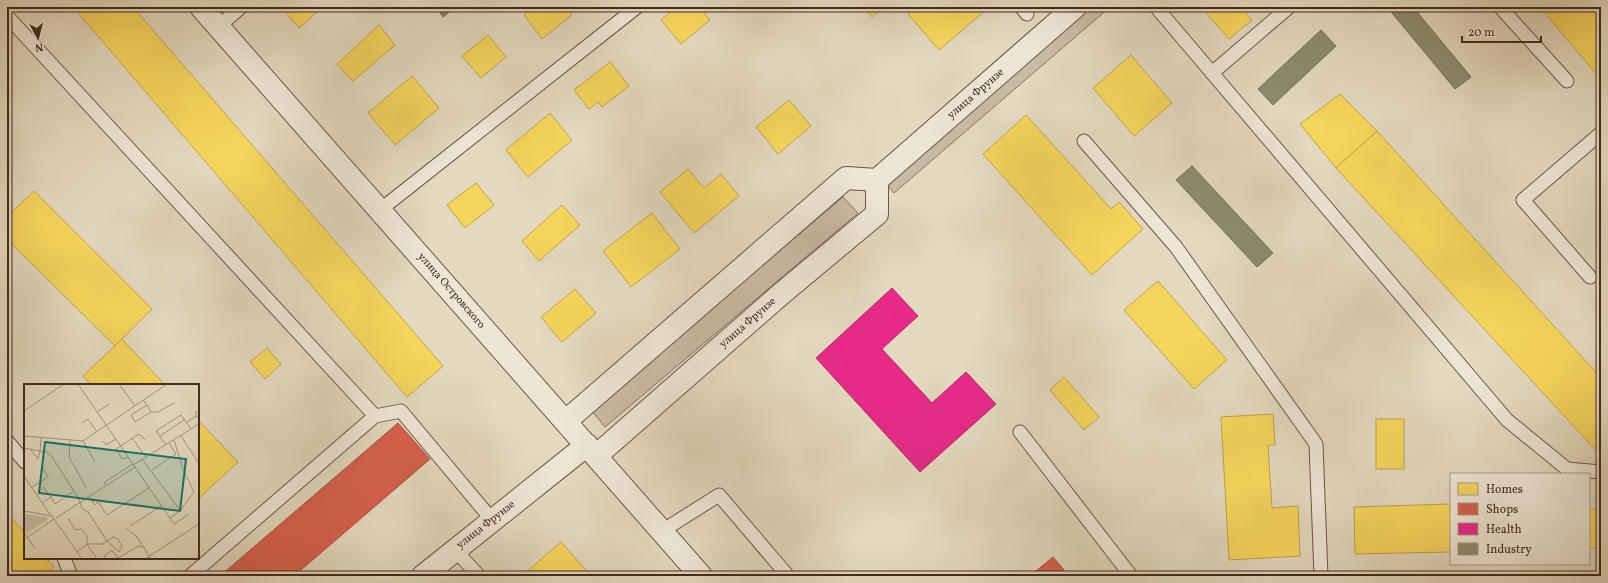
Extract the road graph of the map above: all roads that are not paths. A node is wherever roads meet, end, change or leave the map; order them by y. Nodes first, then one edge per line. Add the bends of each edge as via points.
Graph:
1 (200, 7) edge
2 (241, 7) edge
3 (637, 7) edge
4 (1075, 7) edge
5 (1156, 7) edge
6 (1290, 7) edge
7 (1500, 7) edge
8 (7, 16) edge
9 (218, 27) junction
10 (1212, 73) junction
11 (1567, 81) dead end
12 (1601, 133) edge
13 (1084, 140) dead end
14 (877, 180) junction
15 (380, 210) junction
16 (1590, 277) dead end
17 (375, 416) junction
18 (566, 421) junction
19 (1020, 432) dead end
20 (7, 441) edge
21 (591, 450) junction
22 (24, 461) edge
23 (1601, 472) edge
24 (493, 521) junction
25 (662, 531) junction
26 (455, 550) junction
27 (64, 559) edge
28 (71, 576) edge
29 (190, 576) edge
30 (423, 576) edge
31 (479, 576) edge
32 (701, 576) edge
33 (788, 576) edge
34 (1131, 576) edge
35 (1321, 576) edge

1 - 9 street, улица Островского
2 - 9 lane
3 - 15 lane
4 - 14 street, улица Фрунзе
5 - 10 lane
6 - 10 lane
7 - 11 lane
8 - 17 lane
9 - 15 street, улица Островского
10 - 23 lane via 1507,420 1566,470
12 - 16 lane via 1523,200
13 - 35 lane via 1176,248 1316,444
14 - 18 street via 846,178
14 - 21 street, улица Фрунзе via 877,214
15 - 18 street, улица Островского
17 - 24 lane via 401,411
17 - 29 lane
18 - 21 street, улица Островского
19 - 34 lane
20 - 22 lane
21 - 24 street, улица Фрунзе
21 - 25 street, улица Островского
24 - 26 street, улица Фрунзе
25 - 32 street, улица Островского
25 - 33 lane via 719,495
26 - 30 street, улица Фрунзе
26 - 31 lane
27 - 28 lane

